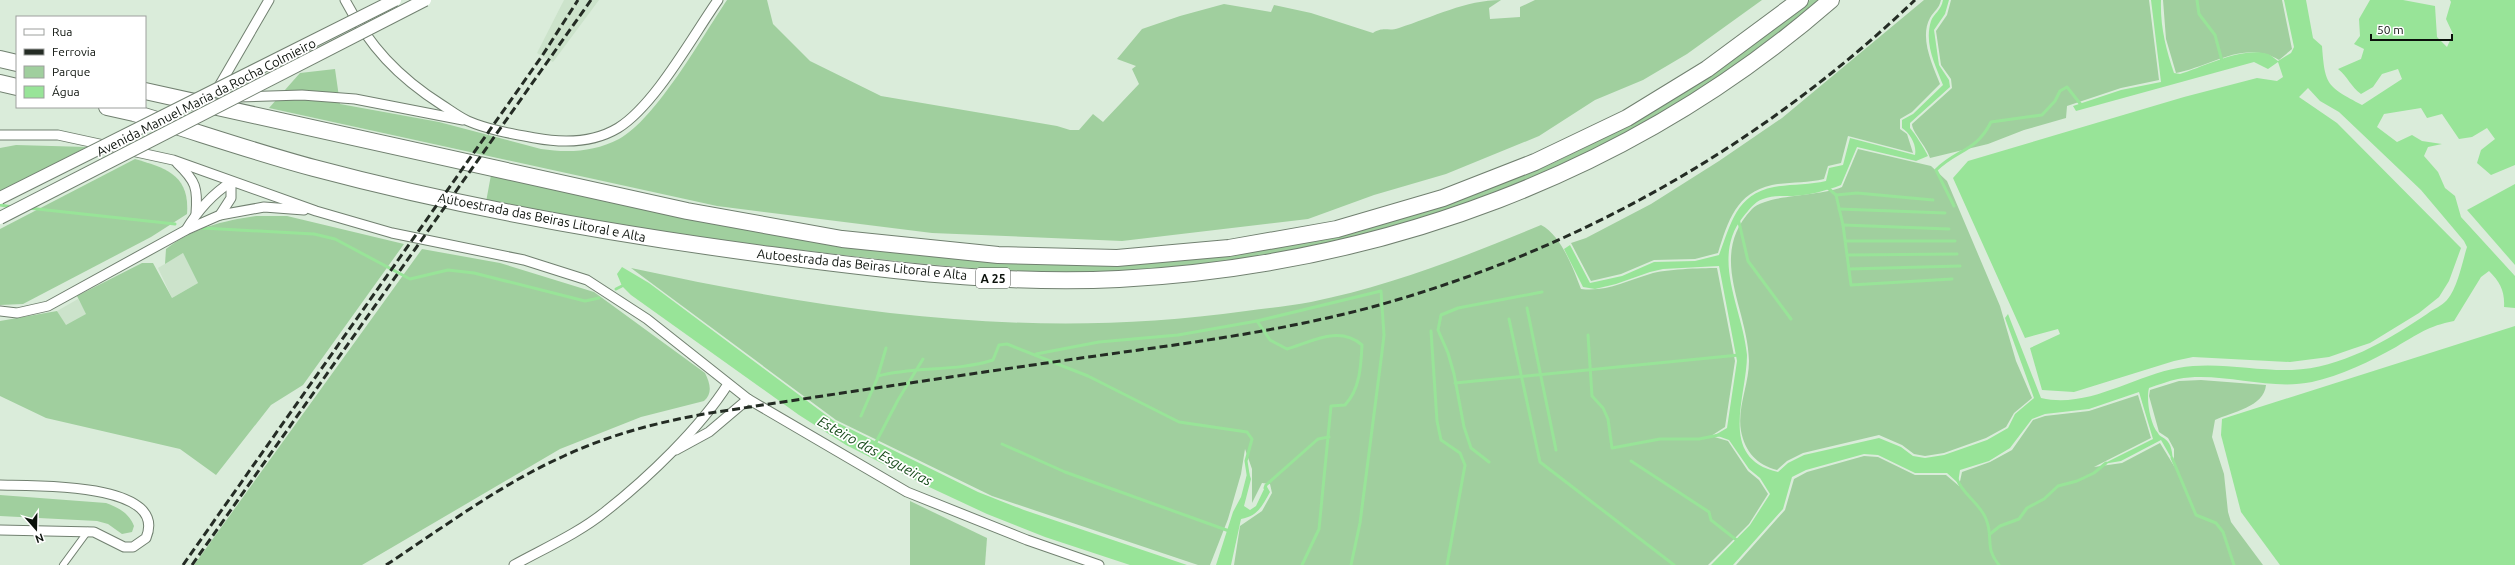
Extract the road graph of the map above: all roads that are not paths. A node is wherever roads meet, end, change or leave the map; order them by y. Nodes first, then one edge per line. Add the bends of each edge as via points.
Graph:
1 (269, 0) edge
2 (344, 0) edge
3 (395, 0) edge
4 (425, 0) edge
5 (718, 0) edge
6 (1800, 0) edge
7 (1831, 0) edge
8 (0, 59) edge
9 (16, 63) edge
10 (0, 83) edge
11 (16, 87) edge
12 (146, 91) edge
13 (216, 91) junction
14 (237, 98) junction
15 (112, 108) edge
16 (467, 121) junction
17 (0, 135) edge
18 (16, 136) junction
19 (0, 140) edge
20 (173, 160) junction
21 (231, 182) junction
22 (0, 198) edge
23 (316, 211) junction
24 (196, 214) junction
25 (220, 215) junction
26 (0, 218) edge
27 (186, 230) junction
28 (0, 311) edge
29 (728, 384) junction
30 (748, 399) junction
31 (668, 455) junction
32 (0, 485) edge
33 (0, 530) edge
34 (88, 531) junction
35 (63, 565) edge
36 (514, 565) edge
37 (1099, 565) edge

1 - 13 street
2 - 16 street via 368,40 384,58 418,90
3 - 13 main road, Avenida Manuel Maria da Rocha Colmieiro, bridge
4 - 14 main road, Avenida Manuel Maria da Rocha Colmieiro, bridge
5 - 16 street via 653,95 618,128 587,140 556,141 516,135
6 - 12 highway, Autoestrada das Beiras Litoral e Alta / A 25 via 1707,69 1627,118 1535,162 1443,198 1337,229 1229,248 1117,258 998,255 842,239 687,211
7 - 15 highway, Autoestrada das Beiras Litoral e Alta / A 25 via 1797,29 1718,87 1636,137 1542,184 1450,219 1342,248 1231,269 1117,279 996,278 839,264 677,243 498,210 314,168
8 - 9 highway
10 - 11 highway
13 - 22 main road, Avenida Manuel Maria da Rocha Colmieiro, bridge
14 - 16 street via 302,95 355,99
14 - 26 main road, Avenida Manuel Maria da Rocha Colmieiro, bridge
17 - 18 street
18 - 19 street
18 - 20 street via 58,135
20 - 21 street
20 - 24 street via 192,178 198,193
21 - 23 street
21 - 24 street via 212,195
21 - 25 street via 230,198
23 - 25 street via 264,207
23 - 29 street via 392,234 524,260 587,280 647,319
24 - 27 street
25 - 27 street
27 - 28 street via 48,306 17,313
29 - 30 street
29 - 31 street via 715,405
30 - 31 street via 709,432
30 - 37 street via 907,492 1027,540
31 - 36 street via 606,512
32 - 34 street via 91,489 117,495 132,502 149,522 146,538 133,547 124,547 100,533
33 - 34 street
34 - 35 street

